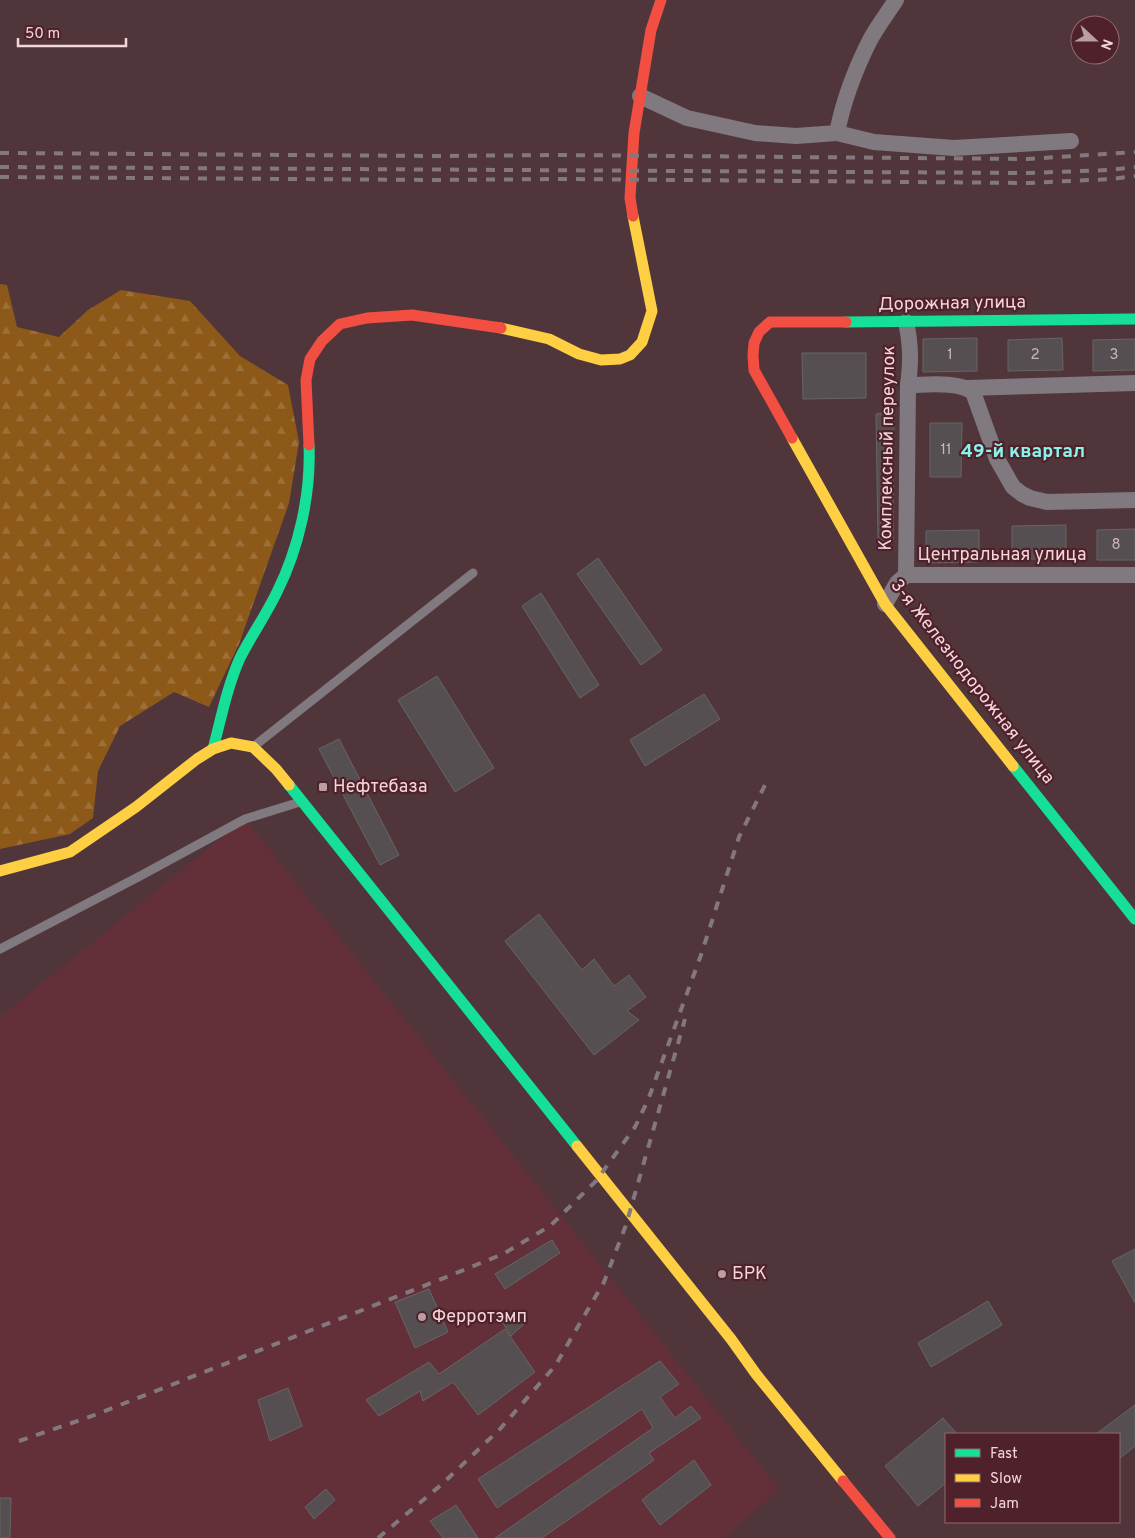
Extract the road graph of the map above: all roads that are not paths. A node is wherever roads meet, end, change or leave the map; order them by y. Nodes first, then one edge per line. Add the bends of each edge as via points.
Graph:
1 (661, 0) edge
2 (896, 0) edge
3 (640, 96) junction
4 (837, 133) junction
5 (1071, 141) dead end
6 (1135, 318) edge
7 (770, 322) joint
8 (906, 322) junction
9 (1135, 383) edge
10 (908, 385) junction
11 (967, 388) junction
12 (1135, 500) edge
13 (473, 573) dead end
14 (906, 575) junction
15 (1135, 575) edge
16 (885, 604) junction
17 (253, 747) junction
18 (213, 749) junction
19 (302, 801) junction
20 (0, 871) edge
21 (1135, 919) edge
22 (0, 949) edge
23 (890, 1538) edge

1 - 3 street via 651,30
2 - 4 street via 869,42 852,82
3 - 4 street via 687,118 754,133 796,136
3 - 18 street via 630,198 652,311 642,342 630,355 601,360 579,354 549,339 492,326 412,315 367,318 340,324 322,341 310,359 306,380 309,451 306,505 288,568 231,682
4 - 5 street via 874,142 954,148
6 - 8 street, Дорожная улица
7 - 8 street, Дорожная улица
7 - 16 street, 3-я Железнодорожная улица via 756,335 754,370
8 - 10 street, Комплексный переулок via 911,345
9 - 11 street
10 - 11 street via 958,385
10 - 14 street, Комплексный переулок
11 - 12 street via 973,392 997,460 1013,487 1022,494 1048,502
13 - 17 lane
14 - 15 street, Центральная улица
14 - 16 street, Центральная улица
16 - 21 street, 3-я Железнодорожная улица
17 - 18 street via 231,743
17 - 19 street
18 - 20 street via 70,852
19 - 22 lane via 245,820
19 - 23 street

